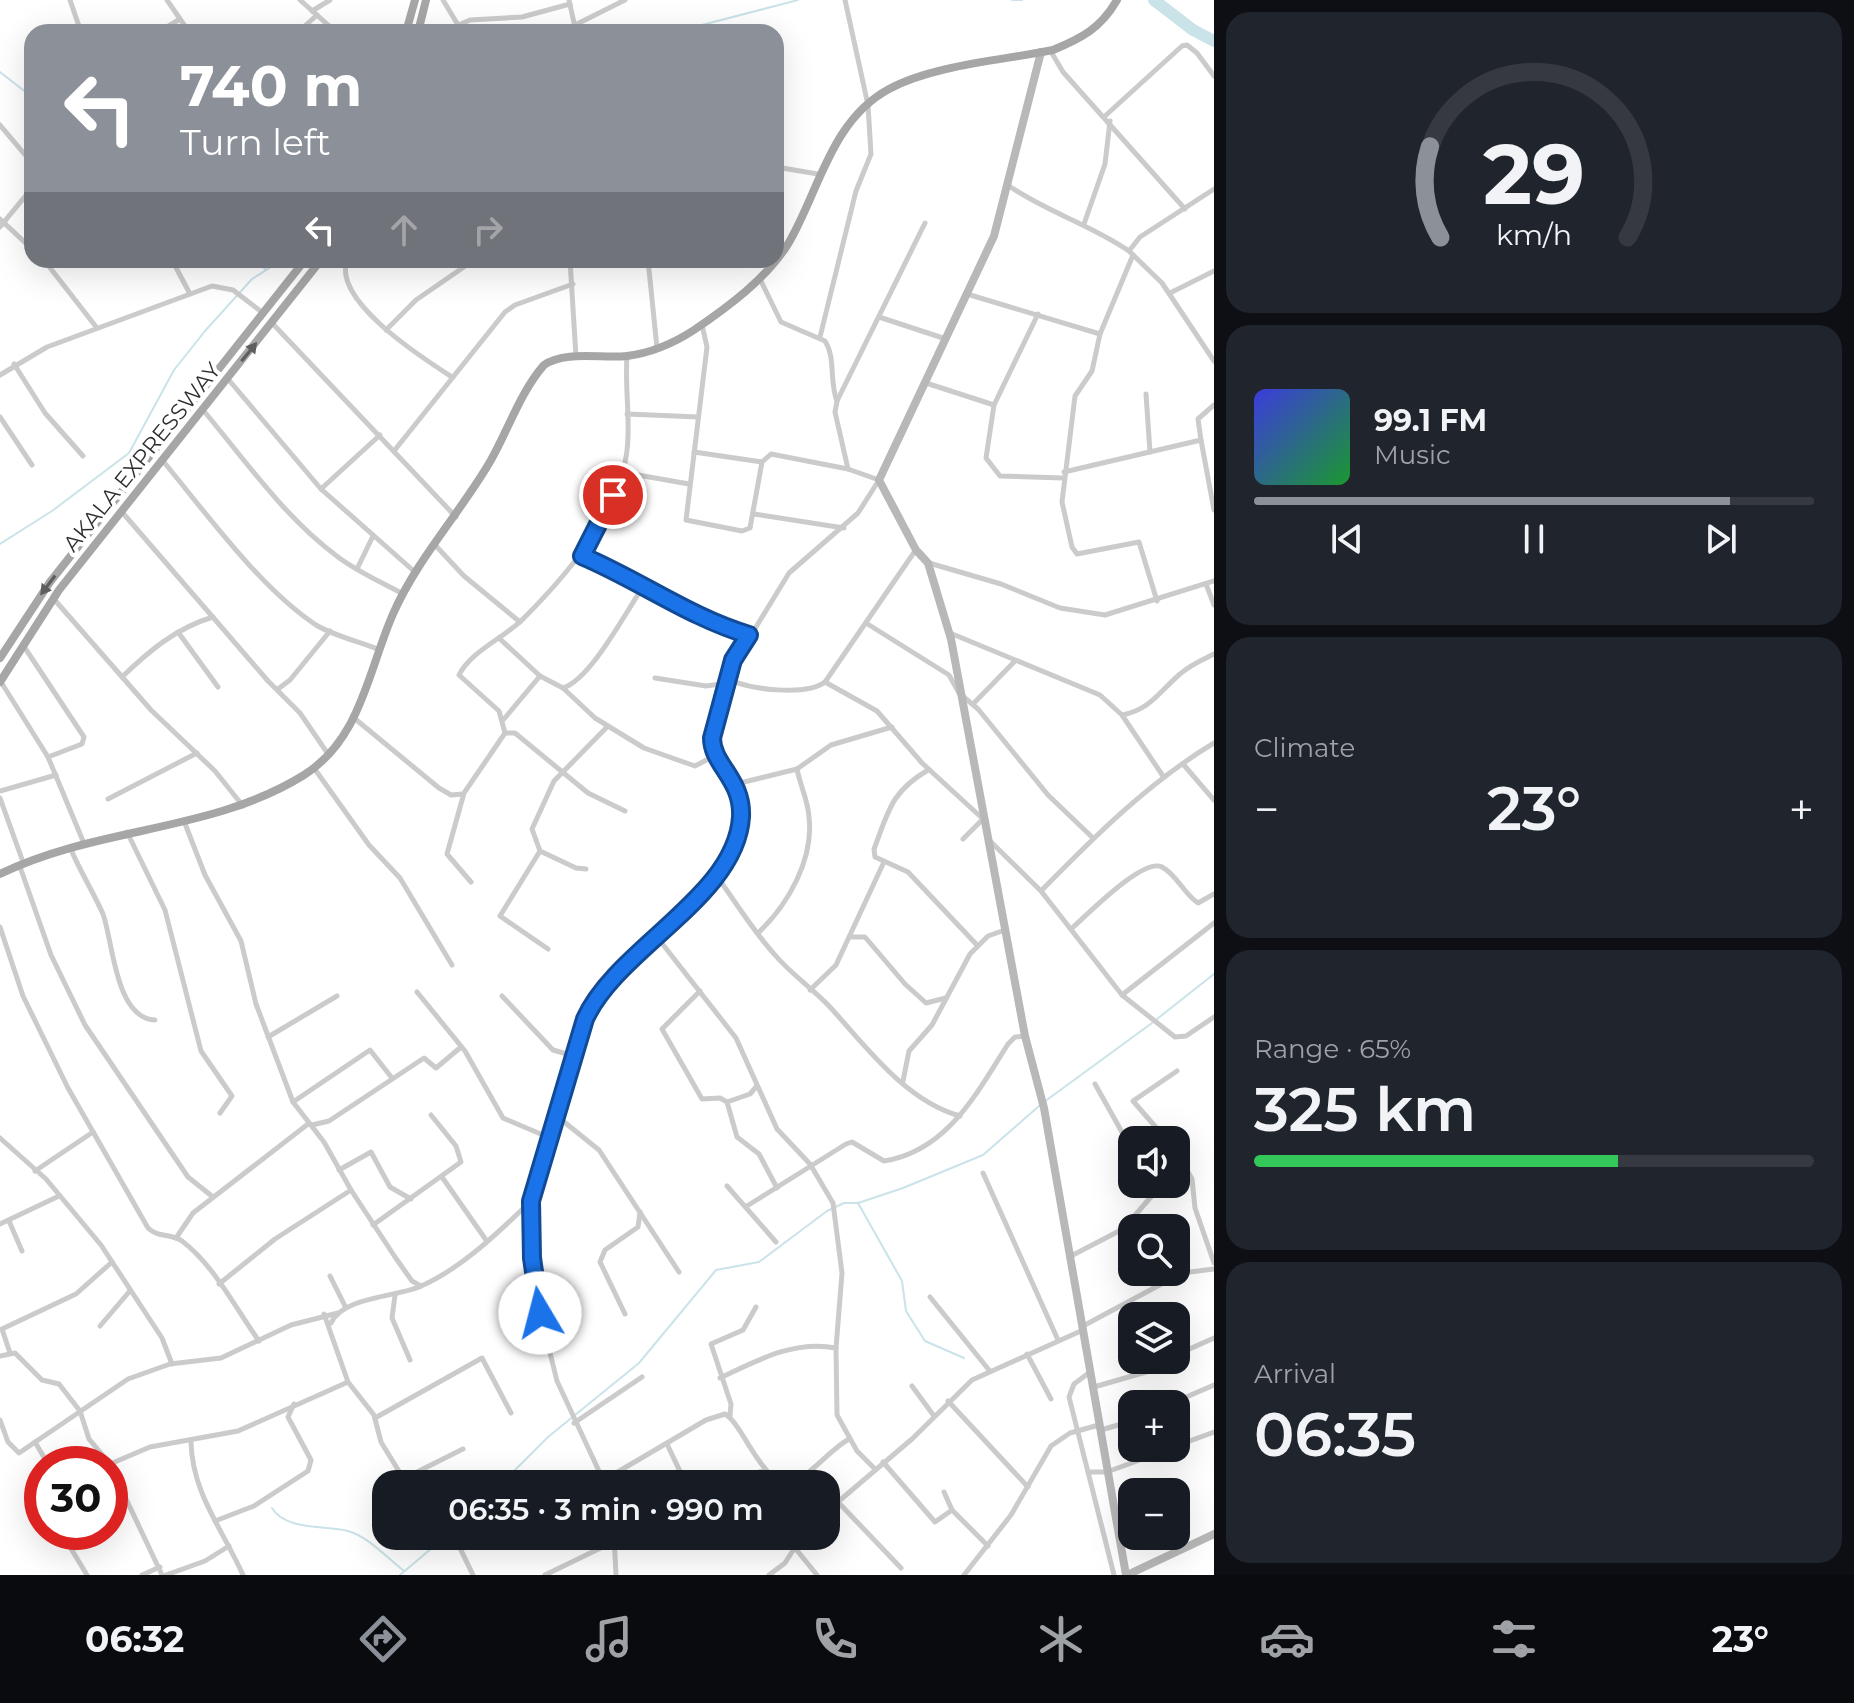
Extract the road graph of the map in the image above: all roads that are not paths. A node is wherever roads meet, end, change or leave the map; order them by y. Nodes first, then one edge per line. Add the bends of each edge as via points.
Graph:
1 (70, 0) edge
2 (167, 0) edge
3 (300, 0) edge
4 (330, 0) edge
5 (415, 0) edge
6 (426, 0) edge
7 (443, 0) edge
8 (625, 0) edge
9 (845, 0) edge
10 (1117, 0) edge
11 (569, 2) edge
12 (315, 13) junction
13 (180, 19) junction
14 (78, 24) edge
15 (172, 24) edge
16 (183, 24) edge
17 (305, 24) edge
18 (327, 24) edge
19 (408, 24) edge
20 (420, 24) edge
21 (457, 24) edge
22 (461, 24) edge
23 (575, 24) edge
24 (583, 24) edge
25 (1045, 51) junction
26 (1214, 76) edge
27 (868, 105) junction
28 (1105, 116) junction
29 (1110, 121) junction
30 (0, 125) edge
31 (24, 154) edge
32 (784, 168) edge
33 (818, 174) junction
34 (1009, 186) junction
35 (1214, 189) edge
36 (24, 197) edge
37 (1185, 209) junction
38 (1, 223) edge
39 (925, 223) dead end
40 (1084, 224) junction
41 (24, 242) edge
42 (784, 248) edge
43 (1131, 253) junction
44 (52, 268) edge
45 (176, 268) edge
46 (299, 268) edge
47 (315, 268) edge
48 (346, 268) edge
49 (462, 268) edge
50 (571, 268) edge
51 (649, 268) edge
52 (769, 268) edge
53 (1214, 271) edge
54 (760, 279) junction
55 (573, 284) junction
56 (1170, 293) junction
57 (190, 294) junction
58 (967, 294) junction
59 (264, 313) junction
60 (1038, 314) junction
61 (879, 317) junction
62 (272, 323) junction
63 (702, 324) junction
64 (97, 328) junction
65 (386, 330) junction
66 (1100, 334) junction
67 (820, 337) junction
68 (946, 339) junction
69 (657, 348) junction
70 (627, 356) junction
71 (576, 358) junction
72 (1213, 358) edge
73 (14, 364) junction
74 (0, 375) edge
75 (452, 377) junction
76 (228, 379) junction
77 (926, 383) junction
78 (204, 390) junction
79 (1146, 394) dead end
80 (213, 398) junction
81 (837, 401) junction
82 (994, 405) junction
83 (1214, 405) edge
84 (203, 410) junction
85 (627, 414) junction
86 (0, 417) edge
87 (698, 417) junction
88 (380, 435) junction
89 (1201, 440) junction
90 (394, 451) junction
91 (694, 452) junction
92 (1150, 452) junction
93 (83, 456) dead end
94 (163, 461) junction
95 (762, 462) junction
96 (32, 465) dead end
97 (848, 469) junction
98 (621, 472) junction
99 (1064, 475) junction
100 (879, 480) junction
101 (689, 484) junction
102 (321, 489) junction
103 (1214, 510) edge
104 (122, 512) junction
105 (754, 514) junction
106 (456, 518) junction
107 (844, 528) junction
108 (373, 536) junction
109 (436, 546) junction
110 (916, 550) junction
111 (582, 556) junction
112 (928, 563) junction
113 (357, 569) junction
114 (416, 573) junction
115 (1214, 581) edge
116 (1206, 584) junction
117 (643, 587) junction
118 (404, 594) junction
119 (53, 598) junction
120 (1157, 601) junction
121 (1214, 605) edge
122 (213, 617) junction
123 (520, 622) junction
124 (866, 623) junction
125 (331, 630) junction
126 (178, 632) junction
127 (949, 633) junction
128 (749, 635) junction
129 (500, 639) junction
130 (22, 644) junction
131 (380, 650) junction
132 (1214, 654) edge
133 (0, 658) edge
134 (1015, 661) junction
135 (540, 676) junction
136 (122, 677) junction
137 (655, 678) dead end
138 (0, 681) edge
139 (728, 681) junction
140 (825, 682) junction
141 (218, 687) dead end
142 (563, 688) junction
143 (278, 689) junction
144 (959, 693) junction
145 (973, 704) junction
146 (1122, 715) junction
147 (354, 718) junction
148 (503, 720) junction
149 (608, 726) junction
150 (892, 727) junction
151 (505, 733) junction
152 (1214, 743) edge
153 (197, 753) junction
154 (329, 755) junction
155 (716, 755) junction
156 (48, 757) junction
157 (1183, 764) junction
158 (314, 768) junction
159 (797, 769) junction
160 (928, 770) junction
161 (562, 772) junction
162 (56, 775) junction
163 (1163, 776) junction
164 (736, 784) junction
165 (0, 791) edge
166 (464, 793) junction
167 (0, 798) edge
168 (108, 799) dead end
169 (1214, 800) edge
170 (243, 807) junction
171 (625, 811) dead end
172 (983, 819) junction
173 (184, 821) junction
174 (126, 831) junction
175 (985, 835) junction
176 (1093, 838) junction
177 (963, 839) dead end
178 (83, 841) junction
179 (70, 846) junction
180 (540, 851) junction
181 (21, 863) junction
182 (883, 864) junction
183 (586, 869) dead end
184 (0, 874) edge
185 (716, 875) junction
186 (471, 882) dead end
187 (1041, 891) junction
188 (1214, 894) edge
189 (1214, 923) edge
190 (0, 927) edge
191 (1071, 929) junction
192 (1005, 930) junction
193 (758, 933) junction
194 (657, 937) junction
195 (850, 937) junction
196 (977, 945) junction
197 (548, 949) dead end
198 (452, 965) dead end
199 (810, 990) junction
200 (700, 991) junction
201 (417, 992) dead end
202 (1122, 995) junction
203 (337, 996) dead end
204 (502, 996) dead end
205 (948, 998) junction
206 (1214, 1017) edge
207 (155, 1020) dead end
208 (1025, 1036) junction
209 (268, 1037) junction
210 (461, 1047) junction
211 (574, 1056) junction
212 (1177, 1071) dead end
213 (392, 1078) junction
214 (903, 1082) junction
215 (1095, 1084) dead end
216 (756, 1087) junction
217 (293, 1102) junction
218 (727, 1102) junction
219 (220, 1113) dead end
220 (431, 1115) dead end
221 (960, 1116) junction
222 (558, 1117) junction
223 (310, 1124) junction
224 (1119, 1126) edge
225 (1155, 1126) edge
226 (93, 1132) junction
227 (0, 1138) edge
228 (550, 1138) junction
229 (810, 1164) junction
230 (339, 1170) junction
231 (35, 1171) junction
232 (983, 1173) dead end
233 (1190, 1176) edge
234 (442, 1177) junction
235 (727, 1186) dead end
236 (777, 1188) junction
237 (351, 1190) junction
238 (59, 1196) junction
239 (213, 1197) junction
240 (1151, 1198) edge
241 (411, 1199) junction
242 (531, 1201) junction
243 (747, 1206) junction
244 (640, 1211) junction
245 (9, 1221) junction
246 (0, 1224) edge
247 (373, 1225) junction
248 (176, 1238) junction
249 (486, 1240) junction
250 (776, 1242) dead end
251 (22, 1251) dead end
252 (1070, 1257) junction
253 (112, 1262) junction
254 (1214, 1266) edge
255 (679, 1272) dead end
256 (330, 1276) dead end
257 (412, 1281) junction
258 (219, 1284) junction
259 (421, 1286) junction
260 (412, 1289) junction
261 (129, 1292) junction
262 (395, 1294) junction
263 (930, 1297) dead end
264 (756, 1307) dead end
265 (346, 1308) junction
266 (338, 1313) junction
267 (324, 1314) junction
268 (625, 1314) dead end
269 (330, 1324) junction
270 (100, 1326) dead end
271 (1, 1328) edge
272 (1083, 1328) junction
273 (1214, 1338) edge
274 (1058, 1340) junction
275 (259, 1341) junction
276 (836, 1348) junction
277 (1190, 1349) edge
278 (10, 1353) junction
279 (1027, 1354) junction
280 (0, 1356) edge
281 (410, 1360) dead end
282 (172, 1364) junction
283 (989, 1370) junction
284 (1090, 1372) junction
285 (1139, 1374) edge
286 (642, 1377) dead end
287 (720, 1378) junction
288 (348, 1382) junction
289 (912, 1386) dead end
290 (1093, 1387) junction
291 (1213, 1388) edge
292 (1190, 1397) edge
293 (1051, 1399) dead end
294 (948, 1401) junction
295 (295, 1403) junction
296 (80, 1411) junction
297 (511, 1413) dead end
298 (728, 1414) junction
299 (934, 1416) junction
300 (375, 1418) junction
301 (0, 1420) edge
302 (574, 1423) junction
303 (1118, 1424) edge
304 (1100, 1427) junction
305 (1077, 1431) junction
306 (1214, 1432) edge
307 (849, 1439) junction
308 (1190, 1441) edge
309 (35, 1442) junction
310 (191, 1442) junction
311 (667, 1444) junction
312 (37, 1446) edge
313 (463, 1449) dead end
314 (883, 1462) junction
315 (1134, 1462) edge
316 (759, 1463) junction
317 (875, 1469) junction
318 (599, 1470) edge
319 (625, 1470) edge
320 (679, 1470) edge
321 (759, 1470) edge
322 (766, 1470) edge
323 (810, 1470) edge
324 (1088, 1472) junction
325 (1107, 1472) junction
326 (1028, 1487) junction
327 (944, 1492) dead end
328 (840, 1498) edge
329 (128, 1502) edge
330 (840, 1504) edge
331 (952, 1510) junction
332 (215, 1521) junction
333 (1214, 1534) edge
334 (229, 1546) junction
335 (988, 1546) junction
336 (72, 1550) edge
337 (461, 1550) edge
338 (592, 1550) edge
339 (615, 1550) edge
340 (794, 1550) edge
341 (797, 1550) edge
342 (160, 1567) junction
343 (901, 1568) dead end
344 (87, 1575) edge
345 (142, 1575) edge
346 (164, 1575) edge
347 (243, 1575) edge
348 (473, 1575) edge
349 (545, 1575) edge
350 (616, 1575) edge
351 (769, 1575) edge
352 (817, 1575) edge
353 (964, 1575) edge
354 (1114, 1575) edge
355 (1127, 1575) edge

1 - 14 street
2 - 13 street
3 - 12 street
4 - 12 street
5 - 19 main road
6 - 20 main road
7 - 21 street
8 - 24 street
9 - 27 street
10 - 25 main road via 1090,35
11 - 22 street via 522,17
11 - 23 street
12 - 17 street
12 - 18 street
13 - 15 street
13 - 16 street
25 - 27 main road via 912,79
25 - 28 street
25 - 34 street
26 - 28 street via 1197,53 1182,46
27 - 33 main road
27 - 67 street via 871,154 856,191
28 - 29 street
29 - 37 street
29 - 40 street via 1105,164
30 - 31 street
32 - 33 street
33 - 42 main road
34 - 40 street via 1037,205
34 - 58 street via 994,236
35 - 37 street
36 - 38 street
37 - 43 street via 1140,237
38 - 41 street
39 - 61 street
40 - 43 street
43 - 56 street
43 - 66 street
44 - 64 street
45 - 57 street
46 - 59 main road, AKALA EXPRESSWAY
47 - 62 main road, AKALA EXPRESSWAY
48 - 65 street via 351,287
49 - 65 street via 416,300
50 - 55 street
51 - 69 street
52 - 54 main road
53 - 56 street
54 - 63 main road
54 - 67 street via 781,322
55 - 71 street
55 - 75 street via 505,312
56 - 72 street
57 - 59 street via 221,285
57 - 64 street
58 - 60 street
58 - 68 street
59 - 78 main road, AKALA EXPRESSWAY
60 - 66 street
60 - 82 street
61 - 68 street
61 - 81 street
76 -> 62 main road, AKALA EXPRESSWAY
62 - 88 street
63 - 69 main road
63 - 87 street via 707,347
64 - 73 street
65 - 75 street
66 - 99 street via 1092,371 1075,396
67 - 81 street via 831,354
68 - 77 street
69 - 70 main road
70 - 71 main road
70 - 85 street
71 - 106 main road via 550,361 538,371
73 - 74 street
73 - 93 street via 45,413
75 - 90 street
76 - 80 main road, AKALA EXPRESSWAY
76 - 102 street
77 - 82 street
77 - 100 street
78 - 80 main road
78 -> 133 main road, AKALA EXPRESSWAY via 50,582
79 - 92 street
80 - 84 main road, AKALA EXPRESSWAY
81 - 97 street
82 - 99 street via 986,458 994,472 1008,478
83 - 89 street via 1198,419
84 - 94 main road, AKALA EXPRESSWAY
84 - 113 street via 278,503
85 - 87 street
85 - 98 street
86 - 96 street
87 - 91 street
88 - 90 street
88 - 102 street
89 - 92 street
89 - 103 street
90 - 106 street
91 - 95 street
91 - 101 street
92 - 99 street
94 - 104 main road, AKALA EXPRESSWAY
94 - 125 street via 290,605 318,627
95 - 97 street via 777,454
95 - 105 street
97 - 100 street
98 - 101 street
98 - 111 street
99 - 120 street via 1065,524 1075,552 1139,542
100 - 107 street
100 - 110 street
101 - 105 street via 687,521 746,532
102 - 108 street
104 - 119 main road, AKALA EXPRESSWAY
104 - 122 street
105 - 107 street
106 - 109 main road
107 - 128 street via 789,573
108 - 113 street
108 - 114 street
109 - 114 main road
109 - 123 street
110 - 112 street
110 - 124 street
111 - 117 street
111 - 123 street
112 - 120 street via 1083,613 1120,613
112 - 127 street
113 - 118 street
114 - 118 main road
115 - 116 street
116 - 120 street
116 - 121 street
117 - 128 street
117 - 142 street via 589,667
118 - 131 main road
119 - 130 main road, AKALA EXPRESSWAY
119 - 136 street
122 - 126 street
122 - 143 street
123 - 129 street
124 - 140 street
124 - 144 street via 934,662
125 - 131 street
125 - 143 street
126 - 136 street
126 - 141 street
127 - 134 street
127 - 144 street
128 - 139 street via 733,660
129 - 135 street
129 - 148 street via 459,675
130 - 138 main road, AKALA EXPRESSWAY
130 - 156 street via 84,737 82,744
131 - 147 main road
132 - 146 street via 1182,672 1152,702
134 - 145 street
134 - 146 street via 1092,690
135 - 142 street
135 - 148 street
136 - 153 street
137 - 139 street via 706,686
138 - 156 street
139 - 140 street via 742,687 798,690
139 - 155 street via 712,738
140 - 150 street via 864,702
142 - 149 street
143 - 154 street
144 - 145 street
144 - 172 street
145 - 176 street via 1048,795
146 - 163 street
147 - 154 main road
147 - 166 street via 439,788 451,795
148 - 151 street
149 - 155 street via 644,748 689,765 702,765
149 - 161 street
150 - 159 street via 831,745
150 - 160 street
151 - 161 street via 515,733
151 - 166 street
152 - 157 street
153 - 168 street
153 - 170 street
154 - 158 main road
155 - 164 street
156 - 162 street
157 - 163 street
157 - 169 street
158 - 170 main road
158 - 198 street via 369,845 400,878
159 - 164 street
159 - 193 street via 808,808 809,845 783,905
160 - 172 street
160 - 182 street via 895,795 874,849
161 - 171 street via 588,793
161 - 180 street via 534,823 532,836
162 - 165 street
162 - 178 street
163 - 176 street
164 - 185 street via 738,836
166 - 186 street via 447,854
167 - 181 street
170 - 173 main road
172 - 175 street
172 - 177 street
173 - 174 main road
173 - 209 street via 205,875 241,941
174 - 178 main road
174 - 219 street via 165,910 201,1051 232,1096
175 - 187 street
175 - 192 street
176 - 187 street
178 - 179 main road
179 - 181 main road
179 - 207 street via 103,914 119,985 141,1015
180 - 183 street
180 - 197 street via 500,916
181 - 184 main road
181 - 239 street via 51,955 85,1025 188,1177
182 - 195 street
182 - 196 street via 908,872
185 - 193 street
185 - 194 street
187 - 191 street
188 - 191 street via 1198,903 1164,868 1152,866 1128,879
189 - 202 street
190 - 226 street via 23,996
191 - 202 street
192 - 196 street
192 - 208 street
193 - 199 street
194 - 200 street
194 - 211 street via 592,1003
195 - 199 street via 830,974
195 - 205 street via 865,937 926,1003
196 - 205 street
199 - 214 street
200 - 216 street via 736,1038
200 - 218 street via 662,1029 702,1099
201 - 210 street
202 - 206 street via 1177,1038
203 - 209 street
204 - 211 street via 553,1050
205 - 214 street via 909,1051
208 - 221 street via 1008,1044
208 - 252 street
209 - 217 street
210 - 213 street via 442,1065 434,1067 424,1058
210 - 228 street via 503,1118
211 - 222 street
212 - 225 street via 1133,1101
213 - 217 street via 370,1050
213 - 223 street via 329,1121
214 - 221 street
215 - 224 street
216 - 218 street
216 - 229 street via 777,1129
217 - 223 street
218 - 236 street via 737,1137 759,1154
220 - 234 street via 462,1157
221 - 229 street via 931,1143 889,1160 852,1142
222 - 228 street
222 - 244 street via 599,1150
223 - 230 street
223 - 239 street
226 - 231 street
226 - 248 street via 148,1228
227 - 231 street
228 - 242 street
229 - 236 street
229 - 276 street via 837,1216 842,1273
230 - 237 street
230 - 241 street via 371,1152 390,1187
231 - 238 street
232 - 274 street
233 - 254 street
234 - 241 street
234 - 249 street
235 - 243 street
236 - 243 street
237 - 247 street
237 - 258 street via 275,1239
238 - 245 street
238 - 253 street
239 - 248 street via 193,1213
240 - 252 street via 1123,1229
241 - 247 street
242 - 249 street
242 - 302 street via 540,1313
243 - 250 street
244 - 255 street
244 - 268 street via 638,1227 605,1250 600,1262
245 - 246 street
245 - 251 street
247 - 257 street
248 - 258 street
249 - 259 street
252 - 272 street
253 - 261 street
253 - 271 street via 76,1294
254 - 272 street via 1182,1273
256 - 265 street
257 - 259 street
257 - 260 street
258 - 275 street
259 - 260 street
260 - 262 street
261 - 270 street
261 - 282 street via 162,1338
262 - 265 street
262 - 281 street via 392,1318
263 - 283 street
264 - 287 street via 743,1330 711,1344
265 - 266 street
266 - 267 street
266 - 269 street
267 - 269 street
267 - 275 street
269 - 288 street
271 - 278 street
272 - 274 street
272 - 284 street
273 - 277 street
274 - 279 street
275 - 282 street via 221,1358
276 - 287 street via 818,1344 785,1349
276 - 307 street via 837,1415
278 - 280 street
278 - 296 street via 42,1380 59,1384
279 - 283 street
279 - 293 street
282 - 296 street via 128,1379
283 - 294 street
284 - 290 street
284 - 305 street via 1074,1384 1069,1397
285 - 290 street
286 - 302 street
287 - 298 street via 731,1404
288 - 295 street
288 - 300 street
289 - 299 street
290 - 304 street
291 - 292 street
294 - 299 street
294 - 326 street
295 - 310 street via 238,1431
295 - 332 street via 288,1417 311,1460 308,1471 254,1506
296 - 309 street
296 - 310 street via 85,1432 110,1464 150,1447
297 - 300 street via 482,1358
298 - 311 street via 706,1420
298 - 316 street
299 - 314 street
300 - 313 street via 381,1442 400,1473 409,1476
301 - 309 street via 16,1453
302 - 318 street
303 - 304 street
304 - 305 street
304 - 325 street
305 - 324 street
305 - 326 street via 1051,1446
306 - 308 street
307 - 317 street
307 - 323 street
309 - 312 street
310 - 332 street via 195,1479
311 - 319 street
311 - 320 street
314 - 317 street
314 - 331 street via 935,1522
315 - 325 street
316 - 321 street
316 - 322 street
317 - 328 street
324 - 325 street
324 - 354 street
325 - 355 street
326 - 335 street
327 - 331 street
329 - 342 street
330 - 343 street
331 - 335 street
332 - 334 street
333 - 355 street
334 - 346 street
334 - 347 street
335 - 353 street
336 - 344 street
337 - 348 street
338 - 349 street
339 - 350 street
340 - 351 street
341 - 352 street
342 - 345 street
342 - 346 street

